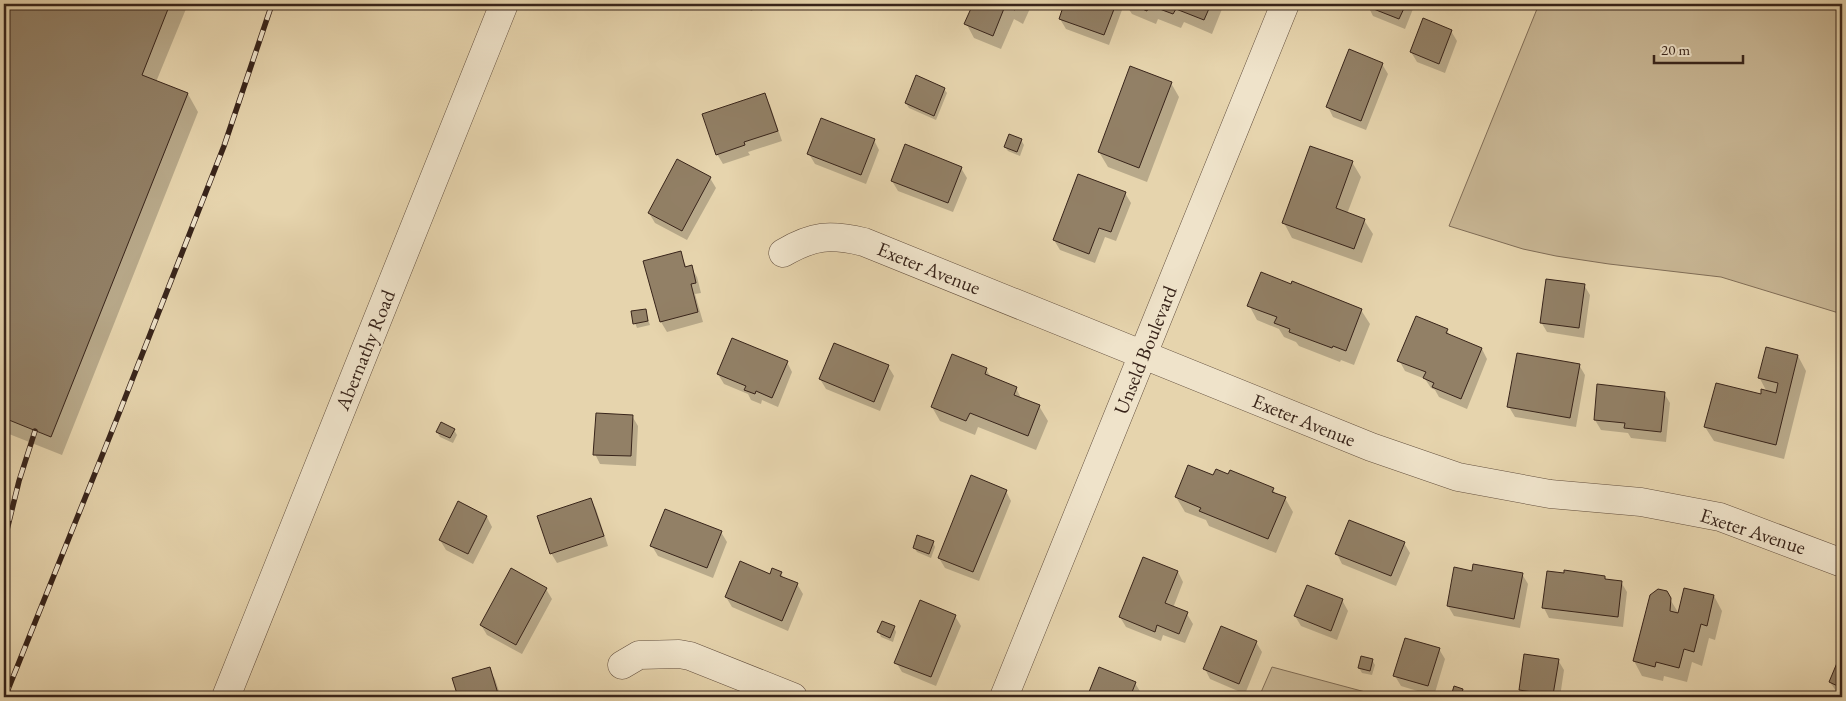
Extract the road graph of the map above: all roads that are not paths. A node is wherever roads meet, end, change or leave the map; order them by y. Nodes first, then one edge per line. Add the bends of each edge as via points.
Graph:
1 (504, 4) edge
2 (1286, 4) edge
3 (783, 253) dead end
4 (1144, 355) junction
5 (1842, 563) edge
6 (622, 665) dead end
7 (226, 697) edge
8 (793, 697) edge
9 (1004, 697) edge

1 - 7 street, Abernathy Road
2 - 4 street, Unseld Boulevard
3 - 4 street, Exeter Avenue via 817,238 840,237 864,242
4 - 5 street, Exeter Avenue via 1371,447 1458,477 1550,494 1641,502 1720,517
4 - 9 street, Unseld Boulevard
6 - 8 street via 639,655 690,656

